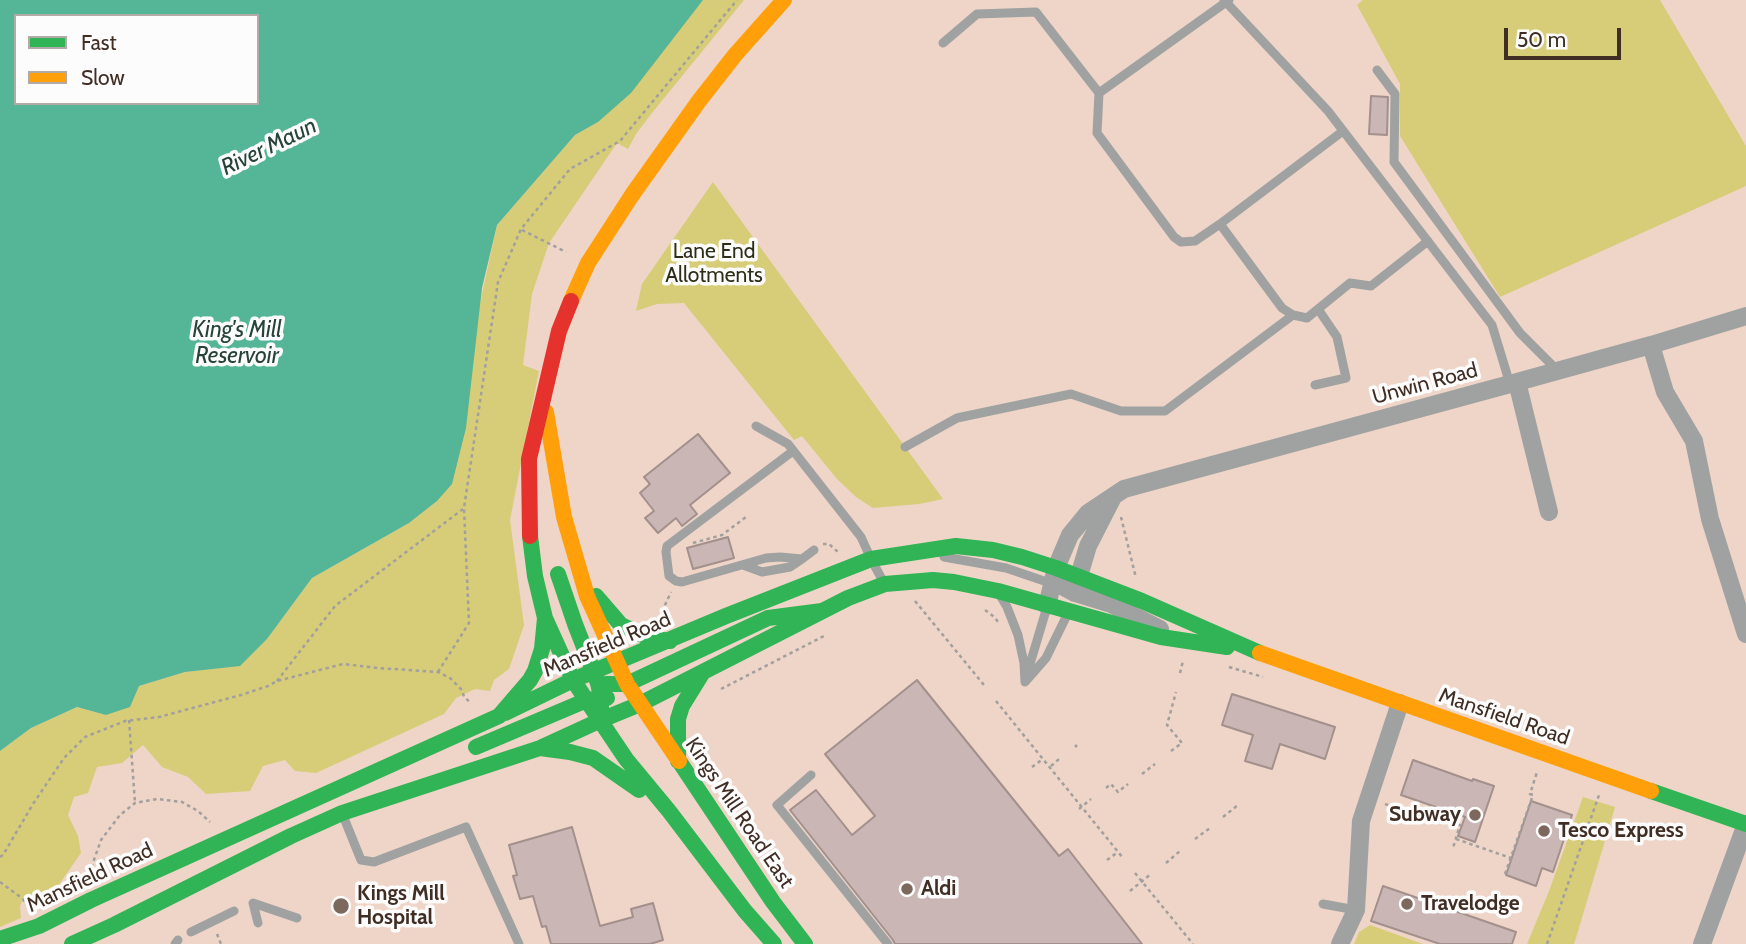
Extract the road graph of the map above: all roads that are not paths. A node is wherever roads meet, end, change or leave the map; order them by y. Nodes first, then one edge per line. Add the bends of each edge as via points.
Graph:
1 (784, 0) edge
2 (1226, 1) edge
3 (943, 43) dead end
4 (1377, 70) dead end
5 (1099, 93) junction
6 (1343, 131) junction
7 (1220, 224) junction
8 (1428, 242) junction
9 (1318, 309) junction
10 (1293, 315) junction
11 (1746, 316) edge
12 (1651, 345) junction
13 (1557, 370) junction
14 (1513, 383) junction
15 (1315, 385) dead end
16 (544, 401) junction
17 (756, 426) dead end
18 (905, 447) dead end
19 (793, 451) junction
20 (555, 462) junction
21 (1115, 493) junction
22 (1549, 512) dead end
23 (547, 514) dead end
24 (815, 547) road end
25 (871, 559) junction
26 (555, 563) dead end
27 (1054, 576) junction
28 (582, 579) junction
29 (885, 584) junction
30 (1077, 585) junction
31 (998, 591) junction
32 (1047, 606) junction
33 (822, 611) junction
34 (1069, 612) junction
35 (545, 618) junction
36 (1746, 635) edge
37 (670, 640) junction
38 (1186, 648) junction
39 (1249, 649) junction
40 (618, 662) junction
41 (703, 672) junction
42 (573, 680) junction
43 (1025, 682) junction
44 (609, 695) junction
45 (1400, 703) junction
46 (640, 704) junction
47 (499, 716) junction
48 (601, 720) junction
49 (540, 748) junction
50 (463, 752) dead end
51 (437, 759) dead end
52 (678, 761) junction
53 (386, 767) junction
54 (811, 775) dead end
55 (332, 791) junction
56 (669, 811) junction
57 (342, 813) junction
58 (698, 823) dead end
59 (1746, 824) edge
60 (1323, 904) dead end
61 (1356, 910) junction
62 (234, 911) dead end
63 (745, 911) junction
64 (297, 918) dead end
65 (258, 923) dead end
66 (191, 932) dead end
67 (0, 939) edge
68 (77, 939) edge
69 (809, 940) edge
70 (519, 944) edge
71 (774, 944) edge
72 (888, 944) edge
73 (1340, 944) edge
74 (1702, 944) edge

1 - 16 main road via 699,101 588,263 559,331
2 - 5 lane
2 - 6 lane
3 - 5 lane via 977,14 1036,12
4 - 13 lane via 1395,94 1394,162 1520,333
5 - 7 lane via 1097,133 1174,237 1181,242 1195,241
6 - 7 lane
6 - 8 lane
7 - 10 lane via 1282,308
8 - 9 lane via 1371,286 1350,283
8 - 14 lane via 1492,325
9 - 10 lane via 1307,318
9 - 15 lane via 1337,337 1346,378
10 - 18 lane via 1165,411 1121,411 1071,394 957,418
11 - 12 street, Unwin Road
12 - 13 street, Unwin Road
12 - 36 street via 1665,392 1694,441 1710,519
13 - 14 street, Unwin Road
14 - 21 street, Unwin Road
14 - 22 street
16 - 20 main road
16 - 35 main road via 529,459 529,528
17 - 19 lane
19 - 24 lane via 667,546 670,576 682,582 766,558 802,559
19 - 25 lane via 862,537
20 - 23 main road
20 - 28 main road via 564,517
21 - 27 street, Unwin Road via 1088,513 1070,535
21 - 30 street via 1088,546
25 - 27 main road, Mansfield Road via 956,546 1023,557
25 - 29 lane
25 - 37 main road, Mansfield Road
26 - 44 main road via 575,625
27 - 30 street via 1064,587
27 - 32 street, Unwin Road
27 - 34 lane
28 - 37 main road via 621,625 649,638
28 - 40 main road
29 - 31 main road, Mansfield Road via 933,580
29 - 33 main road, Mansfield Road
30 - 34 street
30 - 38 street
30 - 39 main road, Mansfield Road via 1142,601
31 - 32 main road, Mansfield Road
31 - 43 lane via 1018,635
32 - 34 main road, Mansfield Road
32 - 43 lane
33 - 41 main road, Mansfield Road
33 - 44 main road via 768,618
34 - 38 main road, Mansfield Road
34 - 43 lane via 1046,657
35 - 42 main road
35 - 47 main road via 535,671
37 - 40 main road, Mansfield Road
38 - 39 main road, Mansfield Road
39 - 45 main road, Mansfield Road
40 - 44 main road
40 - 44 main road, Mansfield Road
41 - 46 main road, Mansfield Road
41 - 52 main road via 678,719
42 - 44 main road
42 - 44 main road, Mansfield Road
42 - 47 main road, Mansfield Road
44 - 46 main road, Kings Mill Road East
44 - 46 main road, Mansfield Road
44 - 48 main road
44 - 48 main road, Mansfield Road
44 - 50 main road
45 - 59 main road, Mansfield Road
45 - 61 street via 1361,821
46 - 52 main road, Kings Mill Road East
47 - 53 main road, Mansfield Road
48 - 49 main road, Mansfield Road
48 - 56 main road
49 - 56 main road via 593,758
49 - 57 main road, Mansfield Road
51 - 53 main road
52 - 69 main road, Kings Mill Road East via 773,902
53 - 55 main road, Mansfield Road
54 - 72 lane via 777,806
55 - 57 lane
55 - 67 main road, Mansfield Road via 73,914
56 - 63 main road
57 - 68 main road, Mansfield Road
57 - 70 lane via 361,860 374,862 466,827
58 - 63 main road via 729,865
59 - 74 street
60 - 61 lane
61 - 73 street
62 - 66 lane
63 - 71 main road
64 - 65 lane via 253,904

